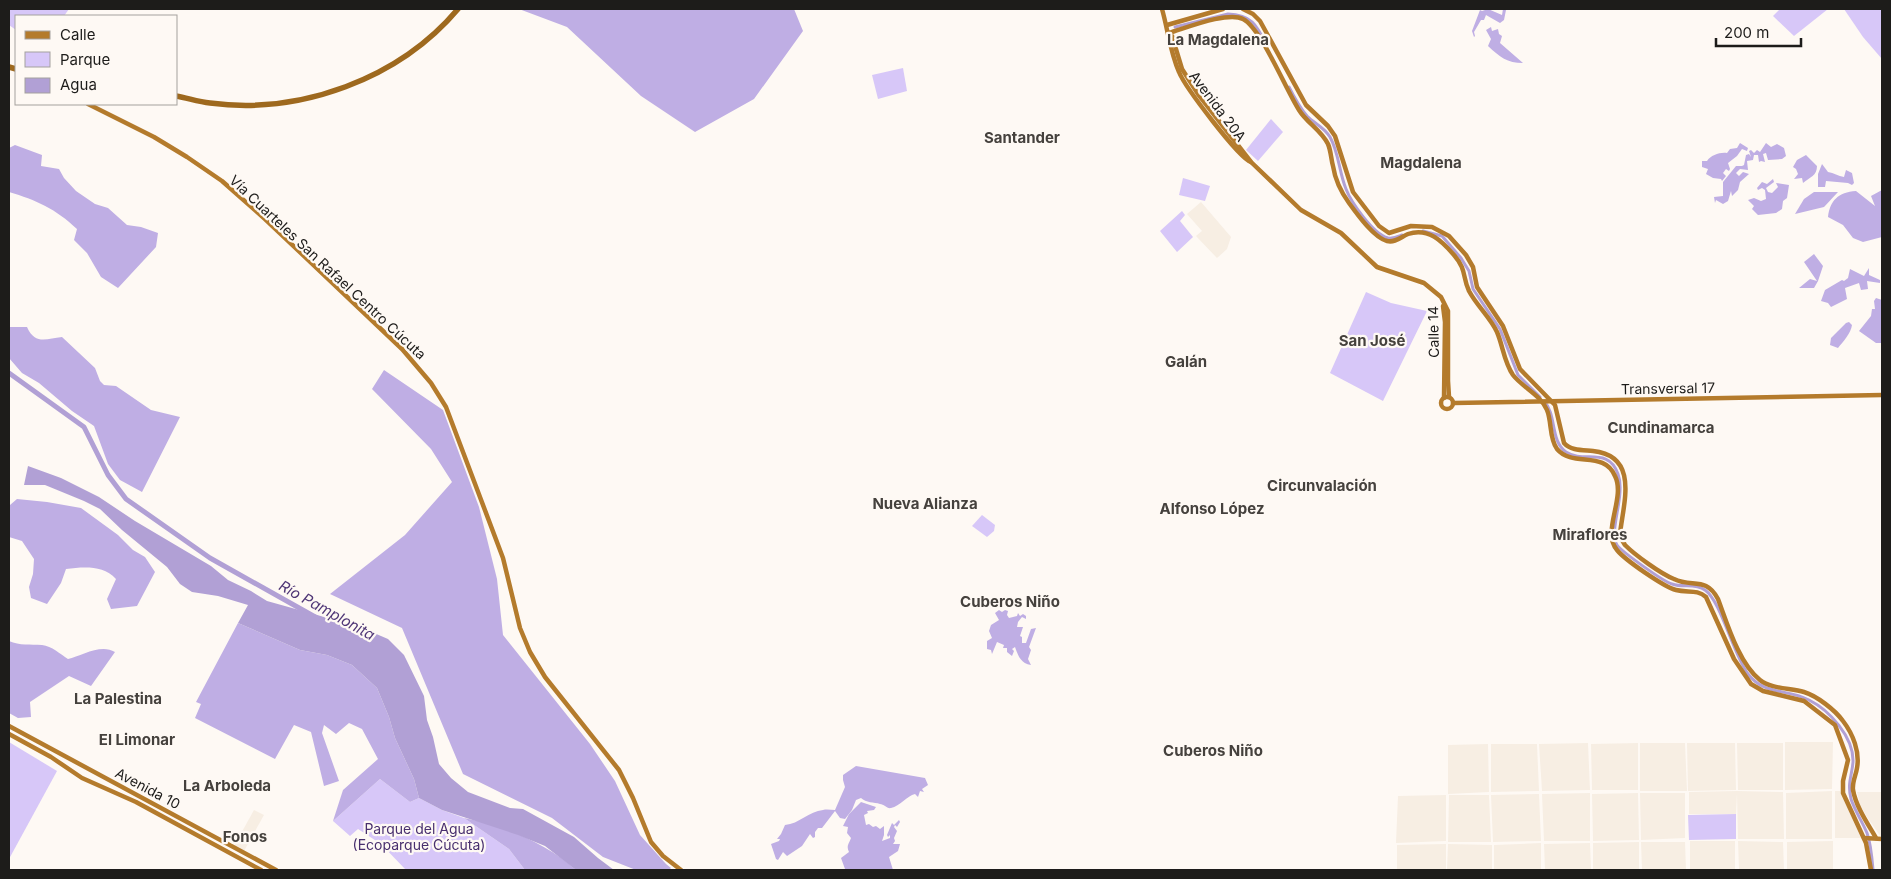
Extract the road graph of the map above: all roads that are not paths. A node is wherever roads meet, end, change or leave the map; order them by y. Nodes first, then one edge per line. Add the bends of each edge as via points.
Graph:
1 (458, 9) edge
2 (1162, 9) edge
3 (1223, 9) edge
4 (1243, 9) edge
5 (1167, 25) junction
6 (1169, 33) junction
7 (178, 96) edge
8 (90, 105) edge
9 (1442, 299) junction
10 (1882, 395) edge
11 (1450, 397) junction
12 (1444, 398) junction
13 (1542, 402) junction
14 (1552, 402) junction
15 (1454, 403) junction
16 (9, 726) edge
17 (9, 734) edge
18 (86, 769) junction
19 (95, 774) junction
20 (82, 778) junction
21 (91, 782) junction
22 (1869, 838) junction
23 (1882, 839) edge
24 (261, 870) edge
25 (276, 870) edge
26 (681, 870) edge
27 (1871, 870) edge

1 - 7 highway via 420,46 390,66 356,83 312,98 258,104 210,104
2 - 5 main road, Avenida 20A
3 - 5 main road
4 - 14 main road via 1260,21 1306,105 1333,133 1349,183 1360,203 1386,232 1422,225 1451,238 1471,262 1477,287 1503,326 1520,369
5 - 6 main road, Avenida 20A
6 - 9 main road, Avenida 20A via 1186,76 1251,162 1301,210 1341,233 1377,267 1424,284
6 - 13 main road via 1227,16 1241,18 1254,29 1301,114 1325,138 1341,190 1349,203 1383,240 1391,241 1414,233 1441,240 1460,263 1471,294 1497,332 1511,372
8 - 26 main road, Vía Cuarteles San Rafael Centro Cúcuta via 200,165 226,185 402,349 431,383 446,407 500,550 520,628 530,652 545,677 619,770 652,842
9 - 11 main road, Calle 14 via 1448,311
9 - 12 main road, Calle 14 via 1445,322
10 - 14 main road, Transversal 17
11 - 12 main road
11 - 15 main road
12 - 15 main road via 1441,404 1445,409 1452,408
13 - 14 main road, Transversal 17
13 - 15 main road, Transversal 17
13 - 22 main road via 1560,452 1571,458 1603,462 1616,476 1618,491 1611,535 1613,545 1672,589 1704,595 1740,670 1754,687 1801,700 1837,728 1848,760 1843,781 1844,796
14 - 22 main road via 1565,444 1570,448 1606,454 1620,467 1626,488 1620,534 1625,545 1673,579 1701,583 1712,590 1744,659 1760,680 1809,694 1844,722 1857,753 1854,795
16 - 18 main road, Avenida 10
17 - 20 main road, Avenida 10
18 - 19 main road, Avenida 10
18 - 20 main road
19 - 21 main road
19 - 25 main road, Avenida 10
20 - 21 main road, Avenida 10
21 - 24 main road, Avenida 10 via 136,802
22 - 23 main road
22 - 27 main road

